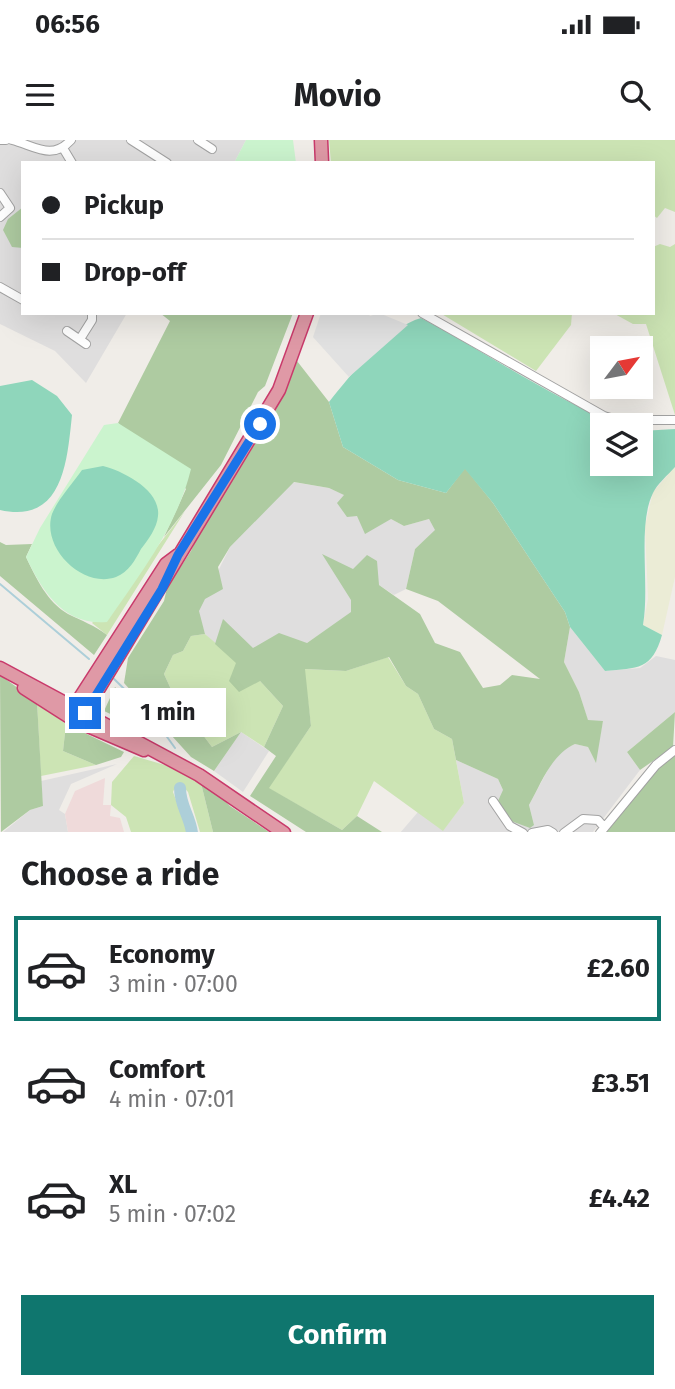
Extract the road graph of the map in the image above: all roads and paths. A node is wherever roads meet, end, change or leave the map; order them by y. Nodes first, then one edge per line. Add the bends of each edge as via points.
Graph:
1 (0, 140) edge
2 (6, 140) edge
3 (12, 140) edge
4 (71, 140) edge
5 (131, 140) edge
6 (198, 140) edge
7 (320, 140) edge
8 (63, 148) junction
9 (212, 149) dead end
10 (71, 161) edge
11 (164, 161) edge
12 (322, 161) edge
13 (0, 193) edge
14 (0, 217) edge
15 (0, 287) edge
16 (21, 299) edge
17 (92, 315) edge
18 (306, 315) edge
19 (426, 315) edge
20 (67, 331) dead end
21 (675, 420) edge
22 (1, 668) edge
23 (78, 713) junction
24 (675, 750) edge
25 (493, 801) dead end
26 (602, 830) edge
27 (284, 832) edge
28 (523, 832) edge
29 (532, 832) edge
30 (553, 832) edge
31 (564, 832) edge

1 - 2 street
3 - 8 street via 44,152
4 - 8 street
5 - 11 street
6 - 9 street
7 - 12 highway
8 - 10 street
13 - 14 street via 10,208
15 - 16 street
17 - 20 street via 83,342
18 - 23 highway via 279,390 178,555 166,564
19 - 21 street via 604,416 617,421
22 - 23 highway
23 - 27 highway via 133,748 166,756
24 - 26 street via 656,765
25 - 28 street via 510,826
26 - 31 street via 598,820 583,818
29 - 30 street

